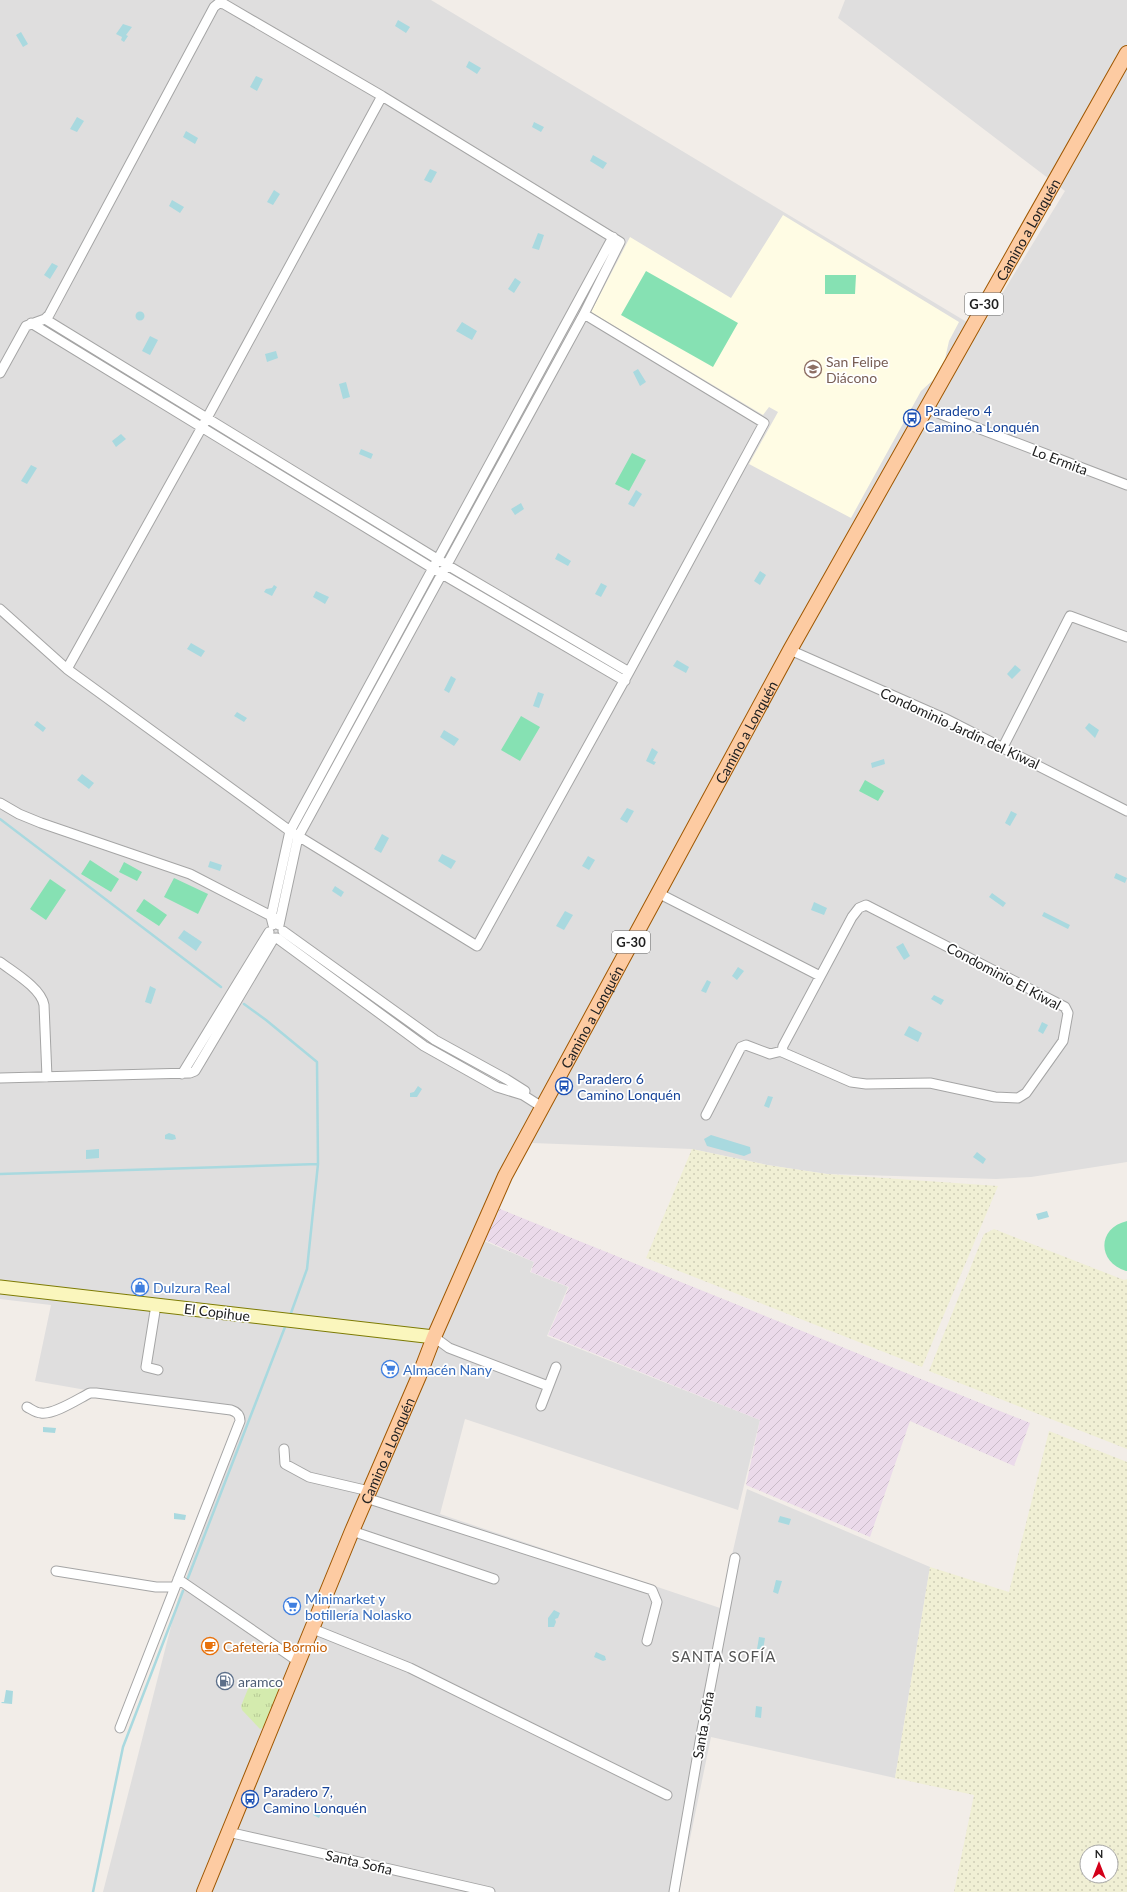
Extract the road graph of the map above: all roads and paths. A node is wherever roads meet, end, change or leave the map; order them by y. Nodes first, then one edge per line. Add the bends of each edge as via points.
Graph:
1 (1125, 61) edge
2 (382, 96) junction
3 (616, 239) junction
4 (584, 314) junction
5 (45, 319) junction
6 (31, 323) junction
7 (0, 373) edge
8 (925, 408) junction
9 (207, 418) junction
10 (202, 427) junction
11 (1127, 485) edge
12 (438, 559) junction
13 (447, 565) junction
14 (433, 568) junction
15 (442, 574) junction
16 (0, 609) edge
17 (1127, 637) edge
18 (790, 650) junction
19 (67, 669) junction
20 (630, 672) junction
21 (624, 681) junction
22 (1004, 747) junction
23 (0, 804) edge
24 (1127, 811) edge
25 (290, 831) junction
26 (298, 837) junction
27 (658, 893) junction
28 (276, 928) junction
29 (0, 962) edge
30 (820, 976) junction
31 (782, 1051) junction
32 (47, 1076) junction
33 (0, 1078) edge
34 (543, 1104) junction
35 (706, 1115) dead end
36 (0, 1287) edge
37 (156, 1305) junction
38 (434, 1337) junction
39 (556, 1367) dead end
40 (158, 1370) dead end
41 (548, 1386) junction
42 (541, 1406) dead end
43 (27, 1407) dead end
44 (284, 1448) dead end
45 (367, 1495) junction
46 (352, 1531) junction
47 (735, 1558) dead end
48 (56, 1571) dead end
49 (494, 1579) dead end
50 (176, 1583) junction
51 (313, 1629) junction
52 (647, 1641) dead end
53 (299, 1662) junction
54 (120, 1728) dead end
55 (667, 1795) dead end
56 (228, 1832) junction
57 (204, 1892) edge
58 (490, 1892) edge
59 (674, 1892) edge

1 - 8 main road, Camino a Lonquén / G-30
2 - 3 street
2 - 5 street via 219,3
2 - 9 street
3 - 4 street
3 - 12 street
4 - 13 street
4 - 20 street via 764,423
5 - 6 street
5 - 9 street
6 - 7 street via 23,330
6 - 10 street
8 - 11 street, Lo Ermita
8 - 18 main road, Camino a Lonquén / G-30
9 - 10 street
9 - 12 street
10 - 14 street
10 - 19 street
12 - 13 street
12 - 14 street
13 - 15 street
13 - 20 street
14 - 15 street
14 - 25 street
15 - 21 street
15 - 26 street
16 - 19 street
17 - 22 street via 1070,616
18 - 22 street, Condominio Jardín del Kiwal
18 - 27 main road, Camino a Lonquén / G-30
19 - 25 street
20 - 21 street
21 - 26 street via 477,946
22 - 24 street, Condominio Jardín del Kiwal
23 - 28 street via 41,823 190,874
25 - 26 street
25 - 28 street
26 - 28 street
27 - 30 street
27 - 34 main road, Camino a Lonquén / G-30
28 - 32 street via 198,1066 190,1073
28 - 34 street via 445,1047 506,1079
29 - 32 street via 36,989 42,997
30 - 31 street, Condominio El Kiwal
30 - 31 street, Condominio El Kiwal via 856,912 861,906 866,905 1062,1004 1068,1012 1065,1034 1060,1046 1026,1093 1015,1098 980,1094 936,1084 851,1082
31 - 35 street via 770,1054 746,1045 741,1046
32 - 33 street
34 - 38 main road, Camino a Lonquén / G-30 via 498,1190
36 - 37 main road, El Copihue
37 - 38 main road, El Copihue
37 - 40 street via 146,1366
38 - 41 street via 449,1348
38 - 45 main road, Camino a Lonquén / G-30
39 - 41 street
41 - 42 street
43 - 50 street via 46,1413 90,1393 96,1393 237,1412 240,1421
44 - 45 street via 285,1464 309,1477
45 - 46 main road, Camino a Lonquén / G-30
45 - 52 street via 652,1590 657,1602
46 - 49 street
46 - 51 main road, Camino a Lonquén / G-30
47 - 59 street, Santa Sofia
48 - 50 street via 156,1587
50 - 53 street
50 - 54 street
51 - 53 main road, Camino a Lonquén / G-30
51 - 55 street via 410,1668
53 - 56 main road, Camino a Lonquén / G-30
56 - 57 main road, Camino a Lonquén / G-30
56 - 58 street, Santa Sofia

